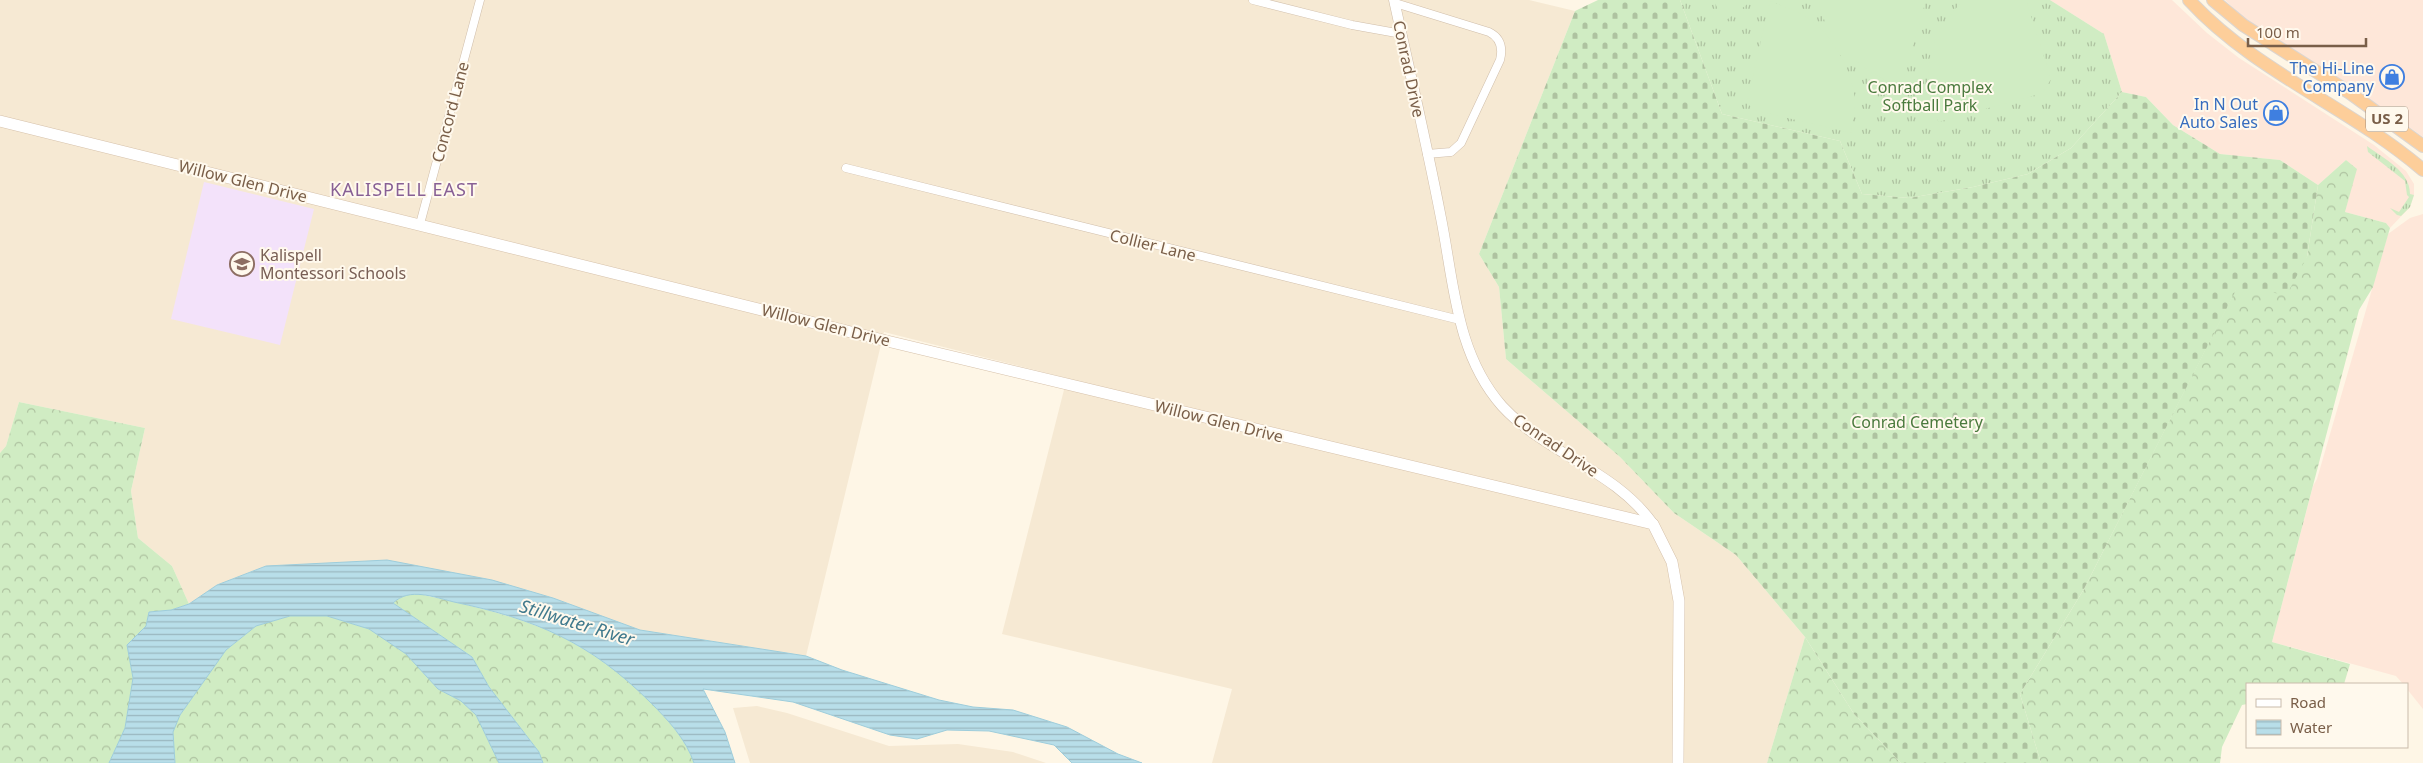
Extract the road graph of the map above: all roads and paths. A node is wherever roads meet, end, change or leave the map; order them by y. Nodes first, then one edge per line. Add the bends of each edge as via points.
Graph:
1 (480, 0) edge
2 (1253, 0) edge
3 (2189, 0) edge
4 (2214, 0) edge
5 (1395, 1) edge
6 (1402, 34) junction
7 (0, 121) edge
8 (2423, 146) edge
9 (1427, 154) junction
10 (846, 168) dead end
11 (2423, 170) edge
12 (420, 224) junction
13 (1460, 320) junction
14 (1653, 524) junction
15 (1678, 763) edge

1 - 12 street, Concord Lane
2 - 6 street
3 - 11 highway, US 2 via 2212,24 2246,50 2376,135
4 - 8 highway, US 2 via 2250,30 2350,93
5 - 6 street, Conrad Drive
5 - 9 street via 1490,32 1502,48 1500,60 1461,143 1451,152
6 - 9 street, Conrad Drive
7 - 12 main road, Willow Glen Drive
9 - 13 street, Conrad Drive
10 - 13 street, Collier Lane
12 - 14 main road, Willow Glen Drive via 887,341
13 - 14 street, Conrad Drive via 1472,358 1503,406 1532,432 1621,490
14 - 15 main road, Conrad Drive via 1672,562 1679,601

